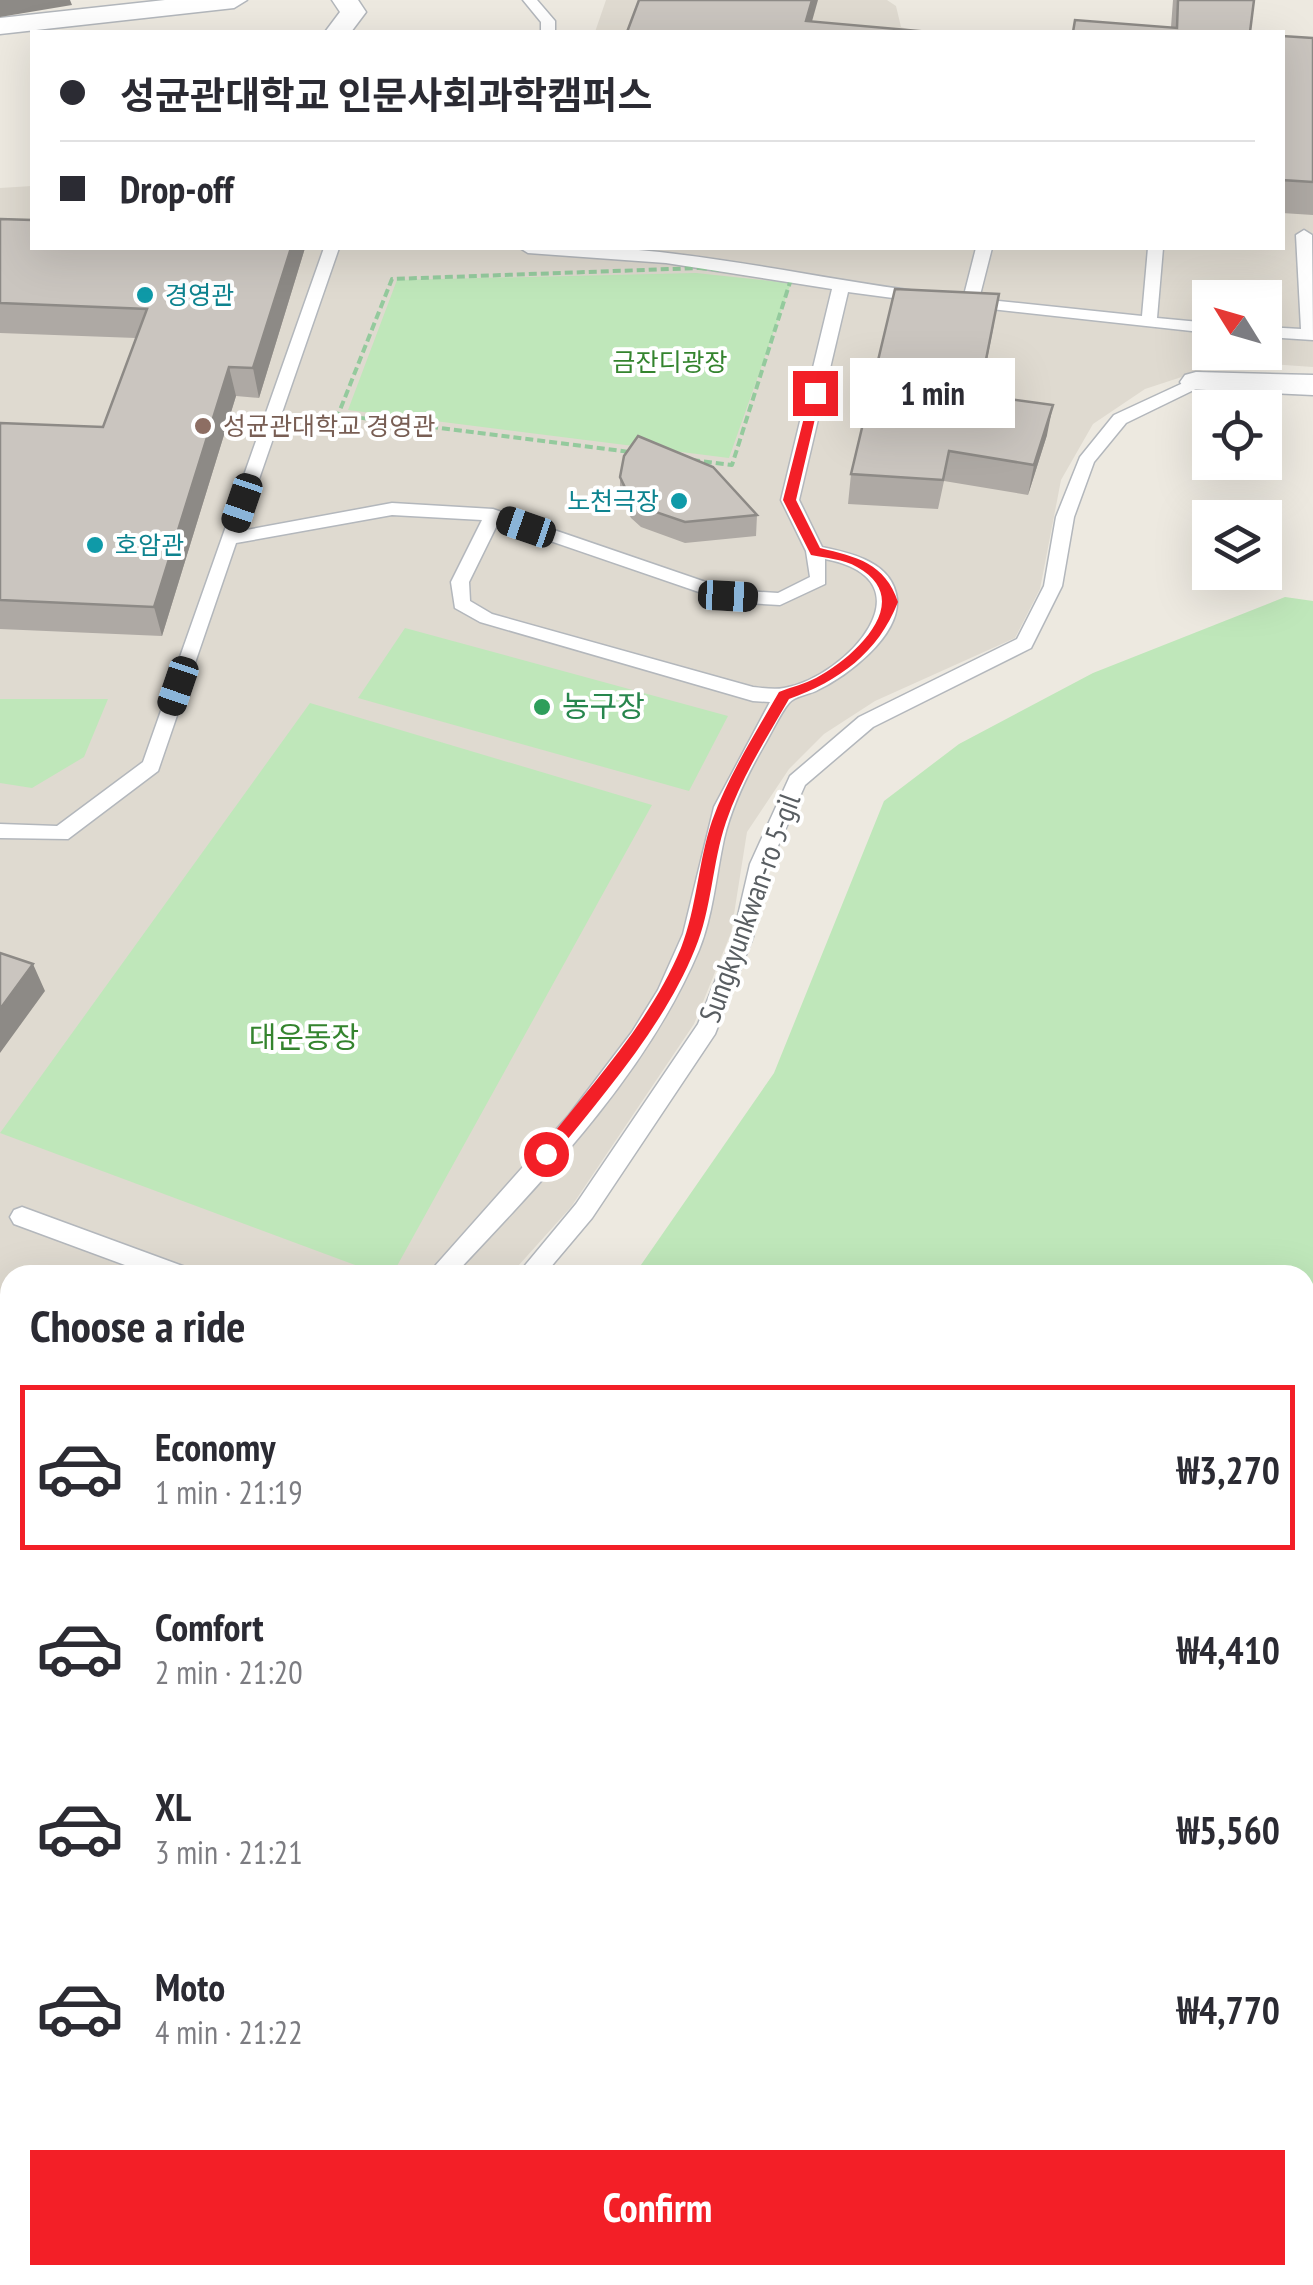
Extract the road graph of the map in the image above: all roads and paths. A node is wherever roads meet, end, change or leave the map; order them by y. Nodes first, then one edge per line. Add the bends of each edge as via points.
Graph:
1 (234, 0) edge
2 (345, 0) edge
3 (530, 0) edge
4 (103, 7) edge
5 (0, 26) edge
6 (340, 30) edge
7 (548, 30) edge
8 (1309, 235) edge
9 (330, 250) edge
10 (556, 250) edge
11 (984, 250) edge
12 (1156, 250) edge
13 (792, 276) junction
14 (841, 286) junction
15 (970, 304) junction
16 (1149, 323) junction
17 (1192, 327) edge
18 (1282, 333) edge
19 (1311, 335) edge
20 (1196, 382) joint
21 (1313, 385) edge
22 (493, 516) junction
23 (229, 540) junction
24 (815, 552) junction
25 (784, 695) junction
26 (0, 831) edge
27 (22, 1216) dead end
28 (153, 1265) edge
29 (448, 1265) edge
30 (538, 1265) edge

1 - 4 street
2 - 6 street via 353,12
3 - 7 lane via 548,20
4 - 5 street
8 - 19 lane
9 - 23 lane
10 - 13 lane
11 - 15 lane
12 - 16 lane
13 - 13 path via 732,465 338,415 392,279 699,268
13 - 14 lane
14 - 15 lane
14 - 24 lane via 790,500
15 - 16 lane
16 - 17 lane
18 - 19 lane
20 - 21 street, Sungkyunkwan-ro 5-gil
20 - 30 lane, Sungkyunkwan-ro 5-gil via 1120,418 1086,461 1065,518 1053,586 1024,643 866,722 797,781 760,864 742,938 707,1028 584,1211
22 - 23 lane via 392,509
22 - 24 lane via 728,596 780,599 818,580
22 - 25 lane via 460,582 461,604 486,618 753,694
23 - 26 lane via 151,766 62,834
24 - 25 lane via 860,562 885,583 892,602 883,624 851,661
25 - 29 lane via 718,824 688,948 646,1028
27 - 28 lane

